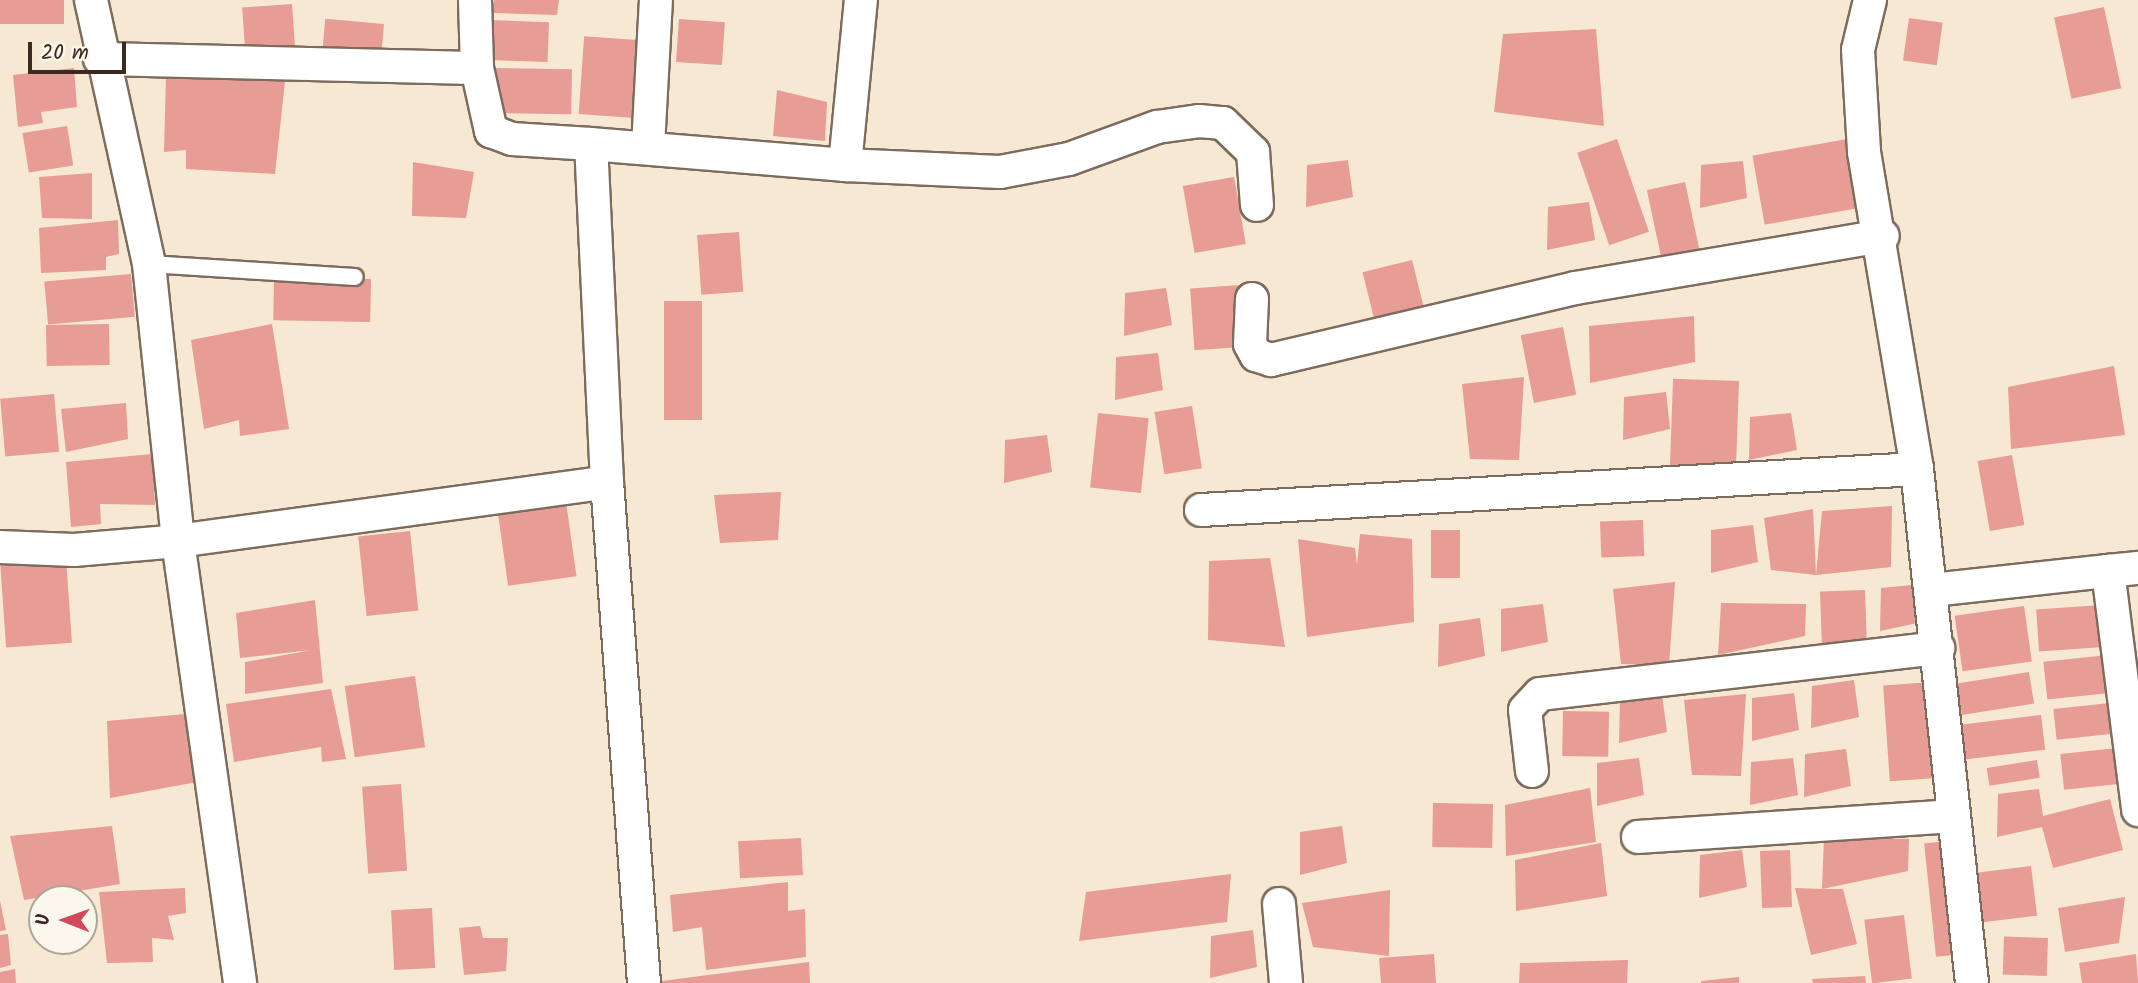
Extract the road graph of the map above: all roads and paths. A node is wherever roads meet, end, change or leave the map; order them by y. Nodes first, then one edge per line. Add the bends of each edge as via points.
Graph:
1 (91, 0) edge
2 (475, 0) edge
3 (656, 0) edge
4 (861, 0) edge
5 (1870, 0) edge
6 (100, 59) junction
7 (477, 68) junction
8 (591, 144) junction
9 (649, 147) junction
10 (845, 164) junction
11 (1257, 205) dead end
12 (1883, 236) junction
13 (149, 264) junction
14 (355, 277) dead end
15 (1252, 299) dead end
16 (1917, 469) junction
17 (607, 482) junction
18 (1201, 510) dead end
19 (178, 541) junction
20 (0, 547) edge
21 (2123, 569) edge
22 (1932, 590) junction
23 (1938, 648) junction
24 (1532, 771) dead end
25 (2138, 810) edge
26 (1953, 816) junction
27 (1638, 837) dead end
28 (1279, 904) dead end
29 (240, 983) edge
30 (645, 983) edge
31 (1286, 983) edge
32 (1972, 983) edge

1 - 6 street
2 - 7 street
3 - 9 street
4 - 10 street
5 - 12 street via 1858,50 1860,99 1864,152
6 - 7 street
6 - 13 street
7 - 8 street via 486,124 499,136
8 - 9 street
8 - 17 street
9 - 10 street
10 - 11 street via 1000,172 1069,159 1157,127 1223,123 1253,152
12 - 15 street via 1575,288 1271,360 1253,352
12 - 16 street
13 - 14 lane
13 - 19 street
16 - 18 street
16 - 22 street
17 - 19 street
17 - 30 street
19 - 20 street via 75,550
19 - 29 street
21 - 22 street
21 - 25 street
22 - 23 street
23 - 24 street via 1539,694 1525,710
23 - 26 street
26 - 27 street
26 - 32 street
28 - 31 street

